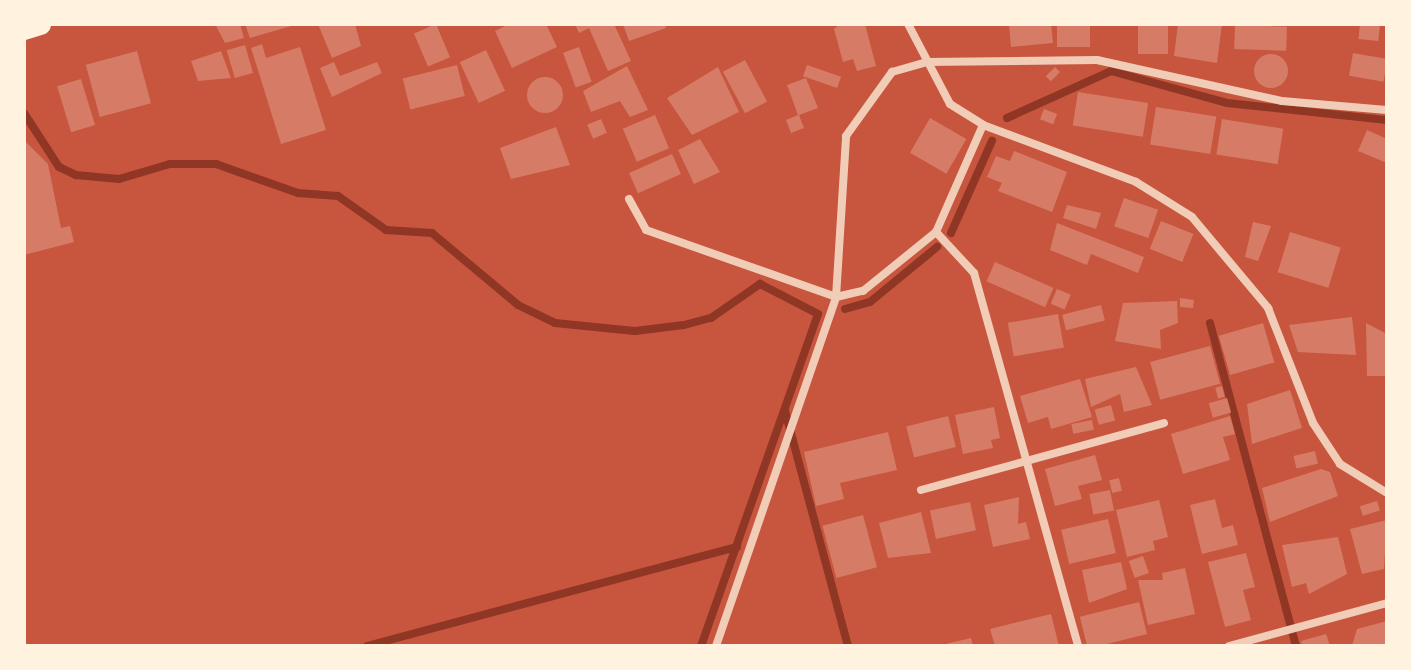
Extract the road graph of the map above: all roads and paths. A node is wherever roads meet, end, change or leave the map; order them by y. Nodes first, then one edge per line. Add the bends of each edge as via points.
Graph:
1 (40, 24) edge
2 (908, 24) edge
3 (24, 29) edge
4 (926, 62) junction
5 (1387, 110) edge
6 (983, 125) junction
7 (629, 199) dead end
8 (936, 232) junction
9 (836, 297) junction
10 (1164, 423) dead end
11 (1026, 461) junction
12 (921, 490) dead end
13 (1387, 493) edge
14 (1387, 603) edge
15 (716, 646) edge
16 (1078, 646) edge
17 (1229, 646) edge

1 - 3 highway
2 - 4 street
4 - 5 street via 1097,60 1282,101
4 - 6 street via 950,104
4 - 9 street via 892,72 846,136
6 - 8 street
6 - 13 street via 1136,182 1192,217 1268,308 1313,423 1340,464
7 - 9 street via 646,230
8 - 9 street via 863,291
8 - 11 street via 974,273
9 - 15 street
10 - 11 street
11 - 12 street
11 - 16 street
14 - 17 street

